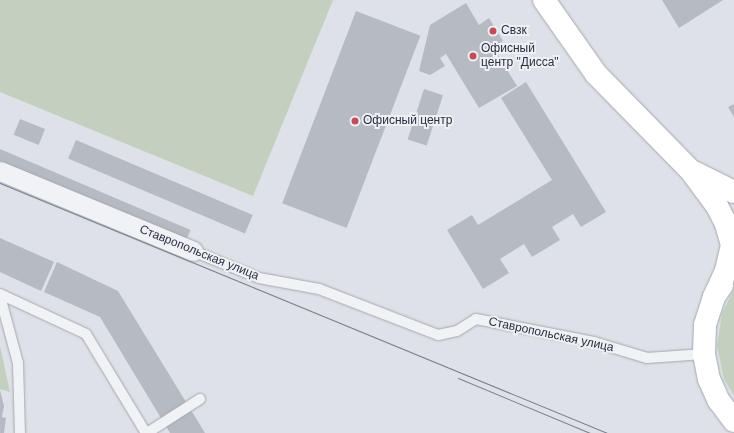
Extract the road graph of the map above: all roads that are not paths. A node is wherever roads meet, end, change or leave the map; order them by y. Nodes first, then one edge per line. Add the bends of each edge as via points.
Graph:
1 (544, 0) edge
2 (0, 171) edge
3 (692, 171) junction
4 (734, 192) edge
5 (193, 251) joint
6 (734, 267) edge
7 (0, 295) edge
8 (714, 297) junction
9 (704, 354) junction
10 (200, 399) dead end
11 (734, 421) edge
12 (20, 433) edge
13 (147, 433) edge

1 - 3 main road via 596,74
2 - 5 street, Ставропольская улица
3 - 4 main road
3 - 8 main road via 717,206 732,245 726,270
5 - 9 lane, Ставропольская улица via 259,278 319,289 438,335 457,331 476,319 594,342 647,358
6 - 8 main road
7 - 12 lane via 18,363
7 - 13 lane via 86,334
8 - 9 main road via 705,325
9 - 11 main road via 709,379 719,401
10 - 13 lane

